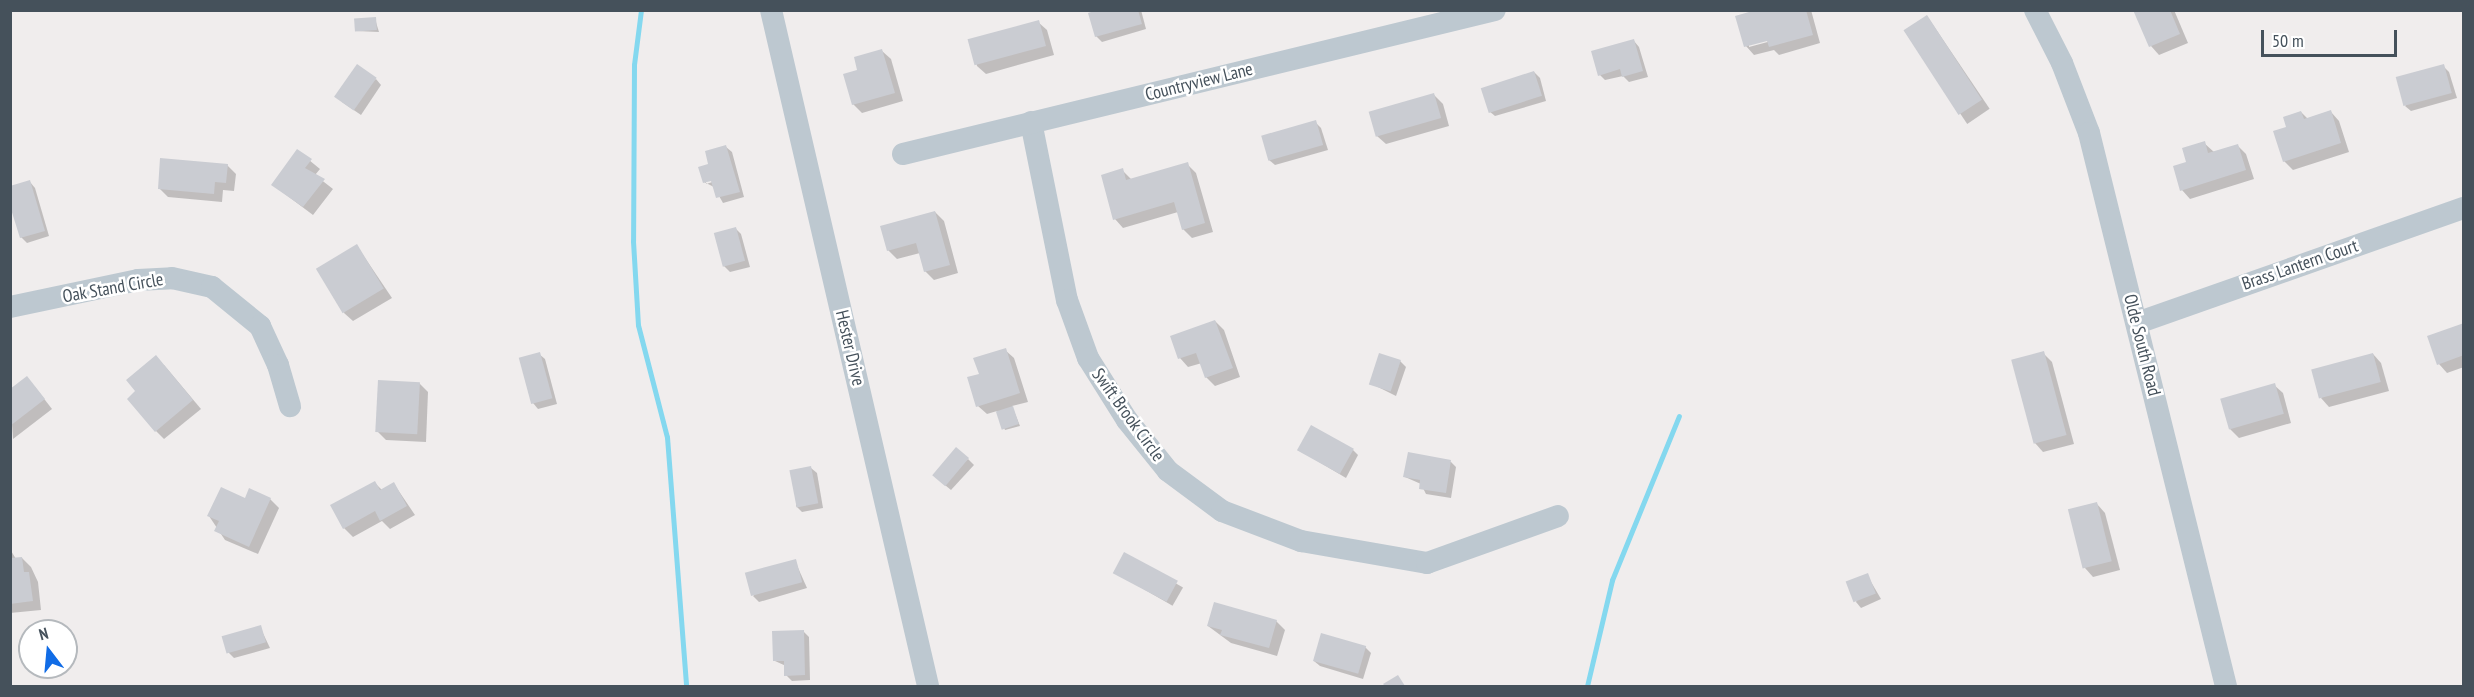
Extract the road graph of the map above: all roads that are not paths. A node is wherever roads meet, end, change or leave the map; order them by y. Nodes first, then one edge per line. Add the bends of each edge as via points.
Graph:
1 (771, 10) edge
2 (1495, 10) edge
3 (2035, 10) edge
4 (1031, 122) junction
5 (903, 154) dead end
6 (2463, 208) edge
7 (10, 307) edge
8 (2137, 323) junction
9 (290, 406) dead end
10 (1558, 516) dead end
11 (928, 687) edge
12 (2226, 687) edge

1 - 11 street, Hester Drive
2 - 4 street, Countryview Lane
3 - 8 street, Olde South Road via 2062,63 2089,133
4 - 5 street, Countryview Lane
4 - 10 street, Swift Brook Circle via 1067,300 1088,358 1127,420 1168,471 1222,511 1301,541 1427,563
6 - 8 street, Brass Lantern Court
7 - 9 street, Oak Stand Circle via 138,280 172,278 212,288 260,326 279,365
8 - 12 street, Olde South Road

